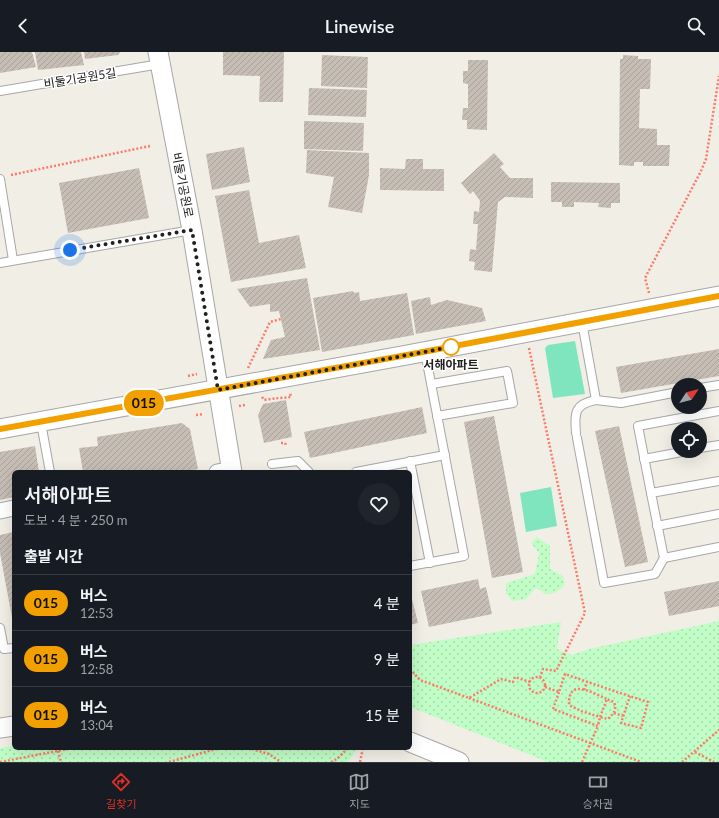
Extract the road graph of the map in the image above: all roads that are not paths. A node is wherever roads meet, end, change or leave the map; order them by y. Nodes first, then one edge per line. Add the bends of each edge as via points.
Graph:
1 (159, 58) edge
2 (0, 91) edge
3 (0, 179) edge
4 (192, 230) junction
5 (13, 260) junction
6 (0, 263) edge
7 (719, 296) edge
8 (582, 322) junction
9 (425, 352) junction
10 (432, 384) junction
11 (719, 385) edge
12 (707, 387) edge
13 (218, 390) junction
14 (671, 393) edge
15 (596, 400) junction
16 (719, 411) edge
17 (437, 416) junction
18 (41, 423) junction
19 (0, 429) edge
20 (719, 445) edge
21 (707, 447) edge
22 (671, 454) edge
23 (445, 455) junction
24 (644, 459) junction
25 (410, 461) junction
26 (272, 464) dead end
27 (50, 470) edge
28 (227, 470) edge
29 (307, 470) edge
30 (374, 470) edge
31 (412, 470) edge
32 (412, 471) edge
33 (719, 481) edge
34 (651, 493) junction
35 (12, 508) edge
36 (0, 511) edge
37 (719, 514) edge
38 (657, 526) junction
39 (719, 547) edge
40 (664, 558) junction
41 (430, 563) junction
42 (412, 566) edge
43 (0, 628) edge
44 (12, 648) edge
45 (12, 726) edge
46 (0, 728) edge
47 (412, 743) edge
48 (459, 762) edge

1 - 2 lane, 비둘기공원5길
1 - 4 street, 비둘기공원로
3 - 5 lane
4 - 5 lane
4 - 13 street, 비둘기공원로
5 - 6 lane
7 - 8 street
8 - 9 street
8 - 15 lane
9 - 10 lane
9 - 13 street
10 - 17 lane
10 - 17 lane via 507,371 513,403
11 - 12 lane
13 - 18 street
13 - 28 street, 비둘기공원로
14 - 15 lane via 621,403
15 - 40 lane via 584,403 578,410 575,420 604,583 655,574
16 - 24 lane via 638,426
17 - 23 lane
18 - 19 street
18 - 27 lane
20 - 21 lane
22 - 24 lane
23 - 25 lane
23 - 41 lane via 464,556
24 - 34 lane
25 - 30 lane
25 - 31 lane
26 - 29 lane via 298,461
32 - 41 lane
33 - 34 lane
34 - 38 lane
35 - 36 street
37 - 38 lane
38 - 40 lane
39 - 40 lane
41 - 42 lane
43 - 44 lane via 4,649
45 - 46 street
47 - 48 street

